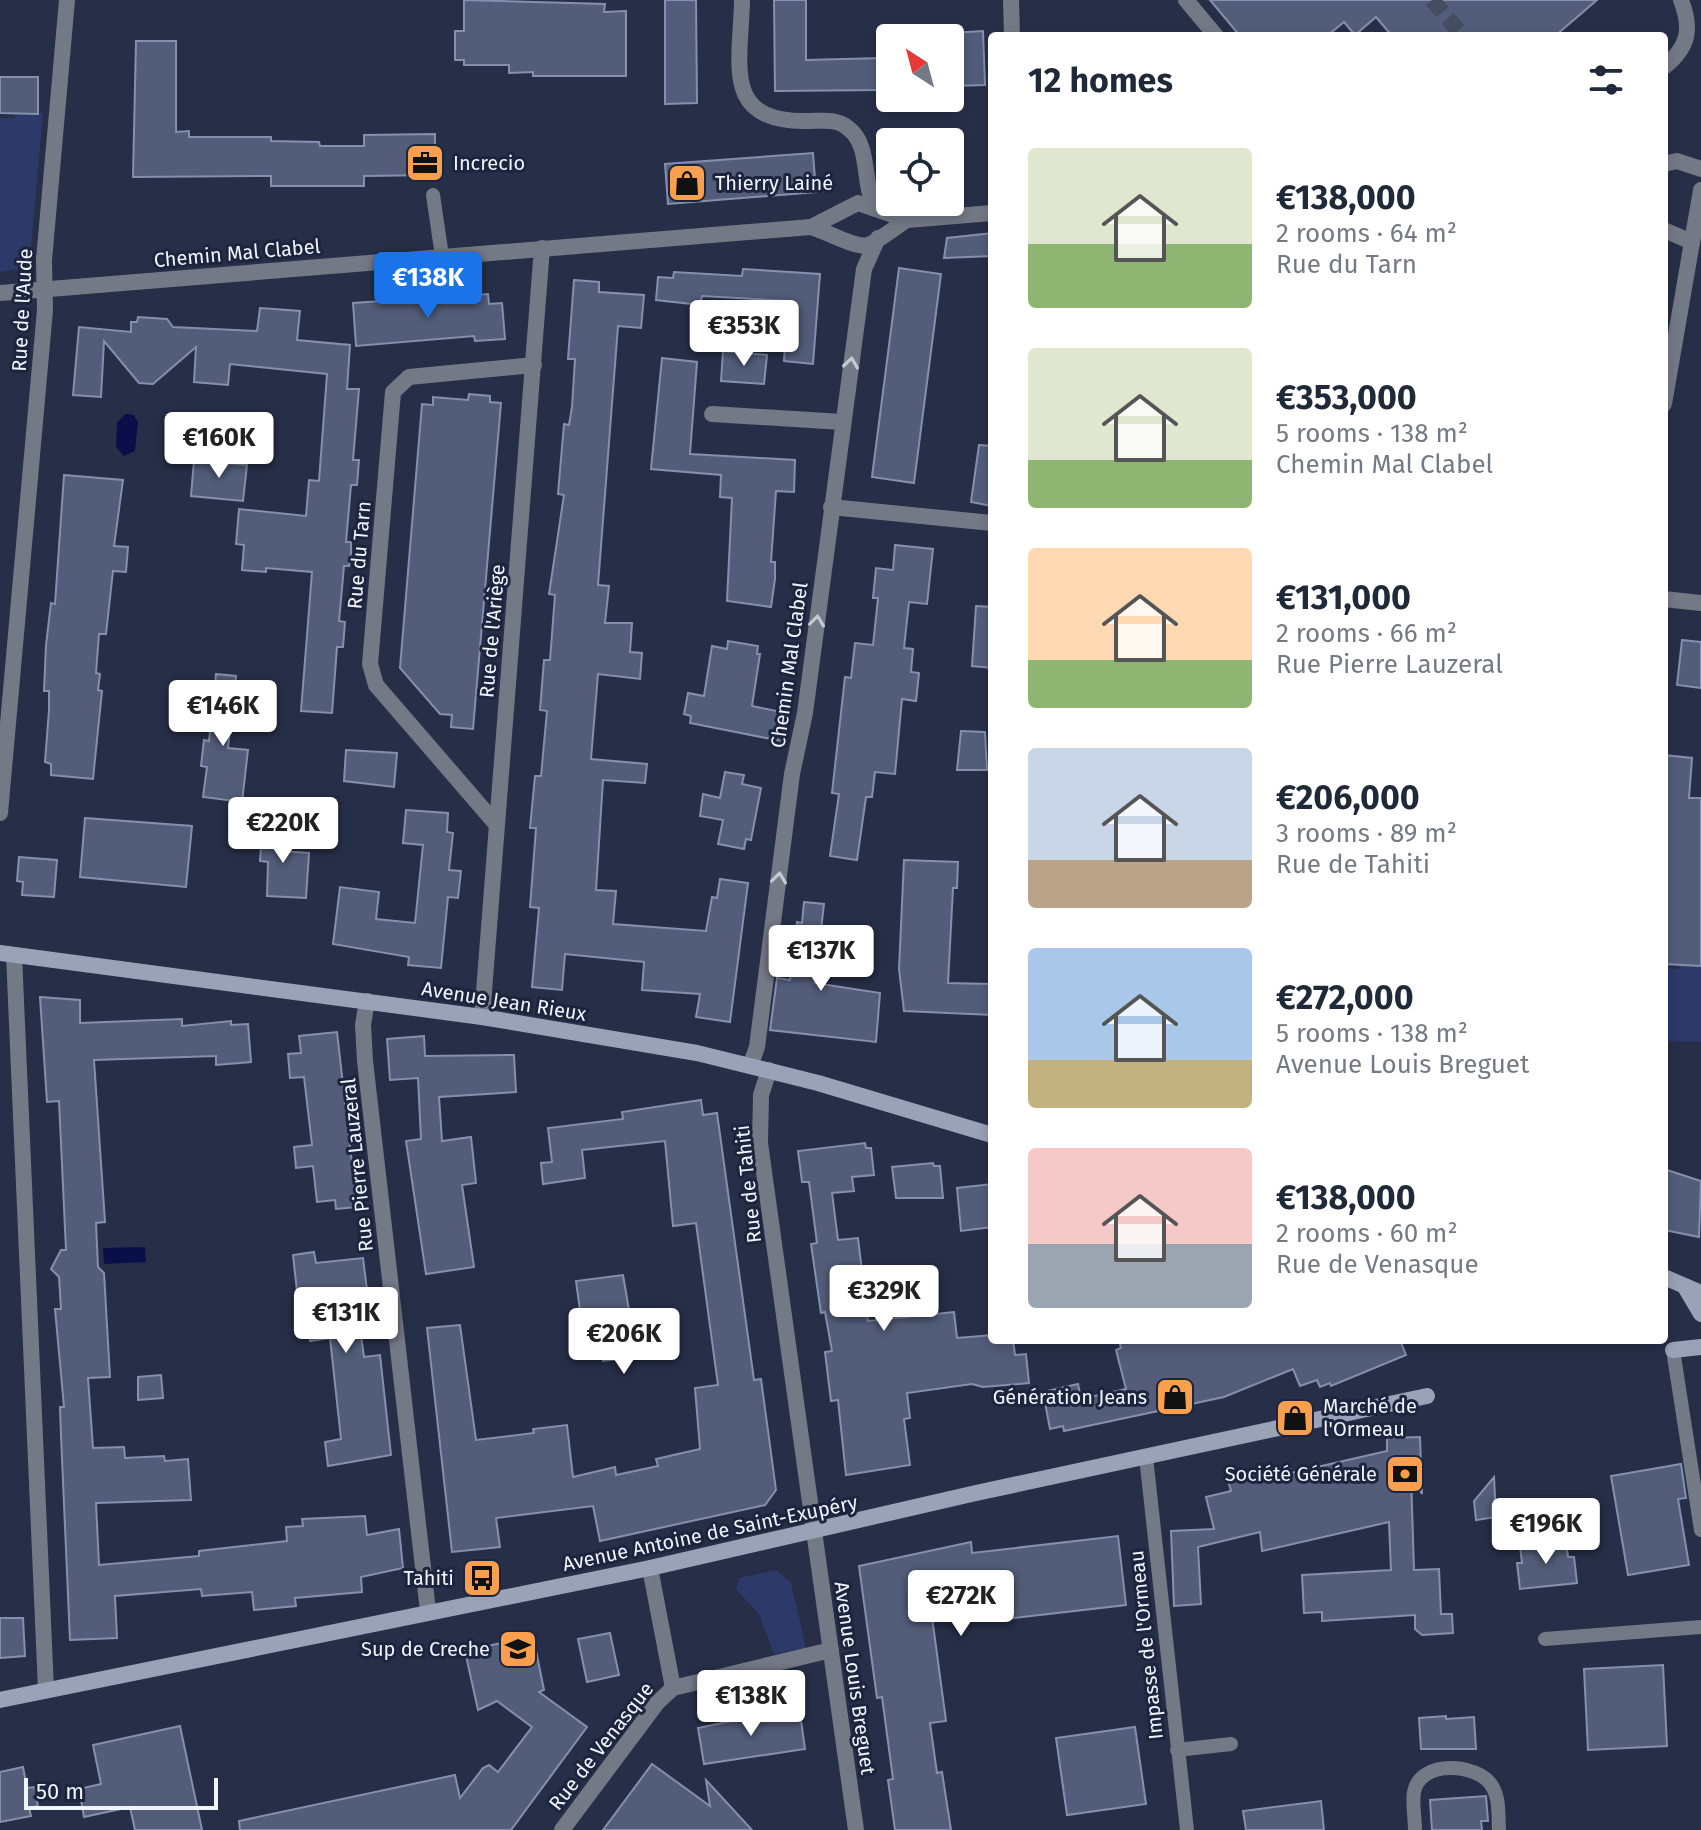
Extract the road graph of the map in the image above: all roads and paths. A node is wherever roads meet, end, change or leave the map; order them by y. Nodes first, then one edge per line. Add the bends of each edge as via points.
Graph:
1 (67, 0) edge
2 (742, 0) edge
3 (1011, 0) edge
4 (1186, 0) edge
5 (1681, 0) edge
6 (1012, 32) edge
7 (1213, 32) edge
8 (1668, 63) edge
9 (1668, 163) edge
10 (1701, 169) edge
11 (865, 182) junction
12 (1701, 190) edge
13 (433, 195) dead end
14 (876, 207) edge
15 (846, 209) junction
16 (876, 209) edge
17 (988, 213) edge
18 (881, 216) edge
19 (896, 216) edge
20 (907, 220) junction
21 (811, 227) junction
22 (1668, 232) edge
23 (878, 238) junction
24 (848, 242) junction
25 (1692, 242) junction
26 (542, 248) junction
27 (442, 256) junction
28 (864, 269) junction
29 (45, 289) junction
30 (0, 293) edge
31 (534, 365) junction
32 (1668, 381) edge
33 (712, 414) dead end
34 (842, 422) junction
35 (831, 507) junction
36 (988, 523) edge
37 (1668, 599) edge
38 (1701, 603) edge
39 (0, 813) edge
40 (496, 824) junction
41 (7, 954) edge
42 (367, 1001) junction
43 (482, 1017) junction
44 (750, 1066) junction
45 (769, 1070) junction
46 (988, 1134) edge
47 (1668, 1279) edge
48 (1693, 1290) edge
49 (1701, 1314) edge
50 (1701, 1347) edge
51 (1673, 1350) joint
52 (1427, 1396) dead end
53 (1146, 1457) junction
54 (1701, 1530) edge
55 (814, 1531) junction
56 (650, 1568) junction
57 (428, 1611) junction
58 (1701, 1627) edge
59 (1545, 1639) dead end
60 (831, 1650) junction
61 (673, 1688) junction
62 (46, 1690) junction
63 (0, 1700) edge
64 (1231, 1744) dead end
65 (1177, 1750) junction
66 (562, 1830) edge
67 (856, 1830) edge
68 (1187, 1830) edge
69 (1415, 1830) edge
70 (1499, 1830) edge

1 - 29 street, Rue de l'Aude
2 - 11 street via 741,88 750,105 764,117 835,121 850,129 864,157
3 - 6 street
4 - 7 street
5 - 8 street via 1689,22 1686,46
9 - 10 street
11 - 14 street
11 - 15 street
12 - 25 street
13 - 27 lane
15 - 16 street via 858,203
15 - 21 street, Chemin Mal Clabel
15 - 24 street via 840,230
17 - 20 street
18 - 23 street
19 - 20 street
20 - 23 street
21 - 24 street, Chemin Mal Clabel
21 - 26 street, Chemin Mal Clabel
22 - 25 street
23 - 24 street via 868,245
23 - 28 street, Chemin Mal Clabel
24 - 28 street
25 - 32 street
26 - 27 street, Chemin Mal Clabel
26 - 31 street, Rue de l'Ariège
27 - 29 street, Chemin Mal Clabel
34 -> 28 street, Chemin Mal Clabel
29 - 30 street, Chemin Mal Clabel
29 - 39 street, Rue de l'Aude
31 - 40 street, Rue de l'Ariège
31 - 40 street, Rue du Tarn via 409,377 393,392 370,664 376,685
33 - 34 street
34 - 35 street, Chemin Mal Clabel
35 - 36 street
44 -> 35 street, Chemin Mal Clabel via 757,1047
37 - 38 street
40 - 43 street, Rue de l'Ariège
41 - 42 main road, Avenue Jean Rieux
41 - 62 street
42 - 43 main road, Avenue Jean Rieux
42 - 57 street, Rue Pierre Lauzeral via 365,1061
43 - 44 main road, Avenue Jean Rieux
44 - 45 main road, Avenue Jean Rieux
45 - 46 main road, Avenue Jean Rieux
45 - 55 street, Rue de Tahiti via 761,1095 760,1143
47 - 48 main road
48 - 49 main road
50 - 51 main road
51 - 54 lane
52 - 53 main road, Avenue Antoine de Saint-Exupéry
53 - 55 main road, Avenue Antoine de Saint-Exupéry
53 - 65 lane, Impasse de l'Ormeau
55 - 56 main road, Avenue Antoine de Saint-Exupéry
55 - 60 street, Avenue Louis Breguet
56 - 57 main road, Avenue Antoine de Saint-Exupéry
56 - 61 street, Rue de Venasque
57 - 62 main road, Avenue Antoine de Saint-Exupéry
58 - 59 lane
60 - 61 street, Rue de Venasque
60 - 67 street, Avenue Louis Breguet
61 - 66 street, Rue de Venasque
62 - 63 main road, Avenue Antoine de Saint-Exupéry
64 - 65 lane
65 - 68 lane, Impasse de l'Ormeau
69 - 70 lane via 1417,1784 1431,1771 1452,1769 1473,1770 1492,1787

